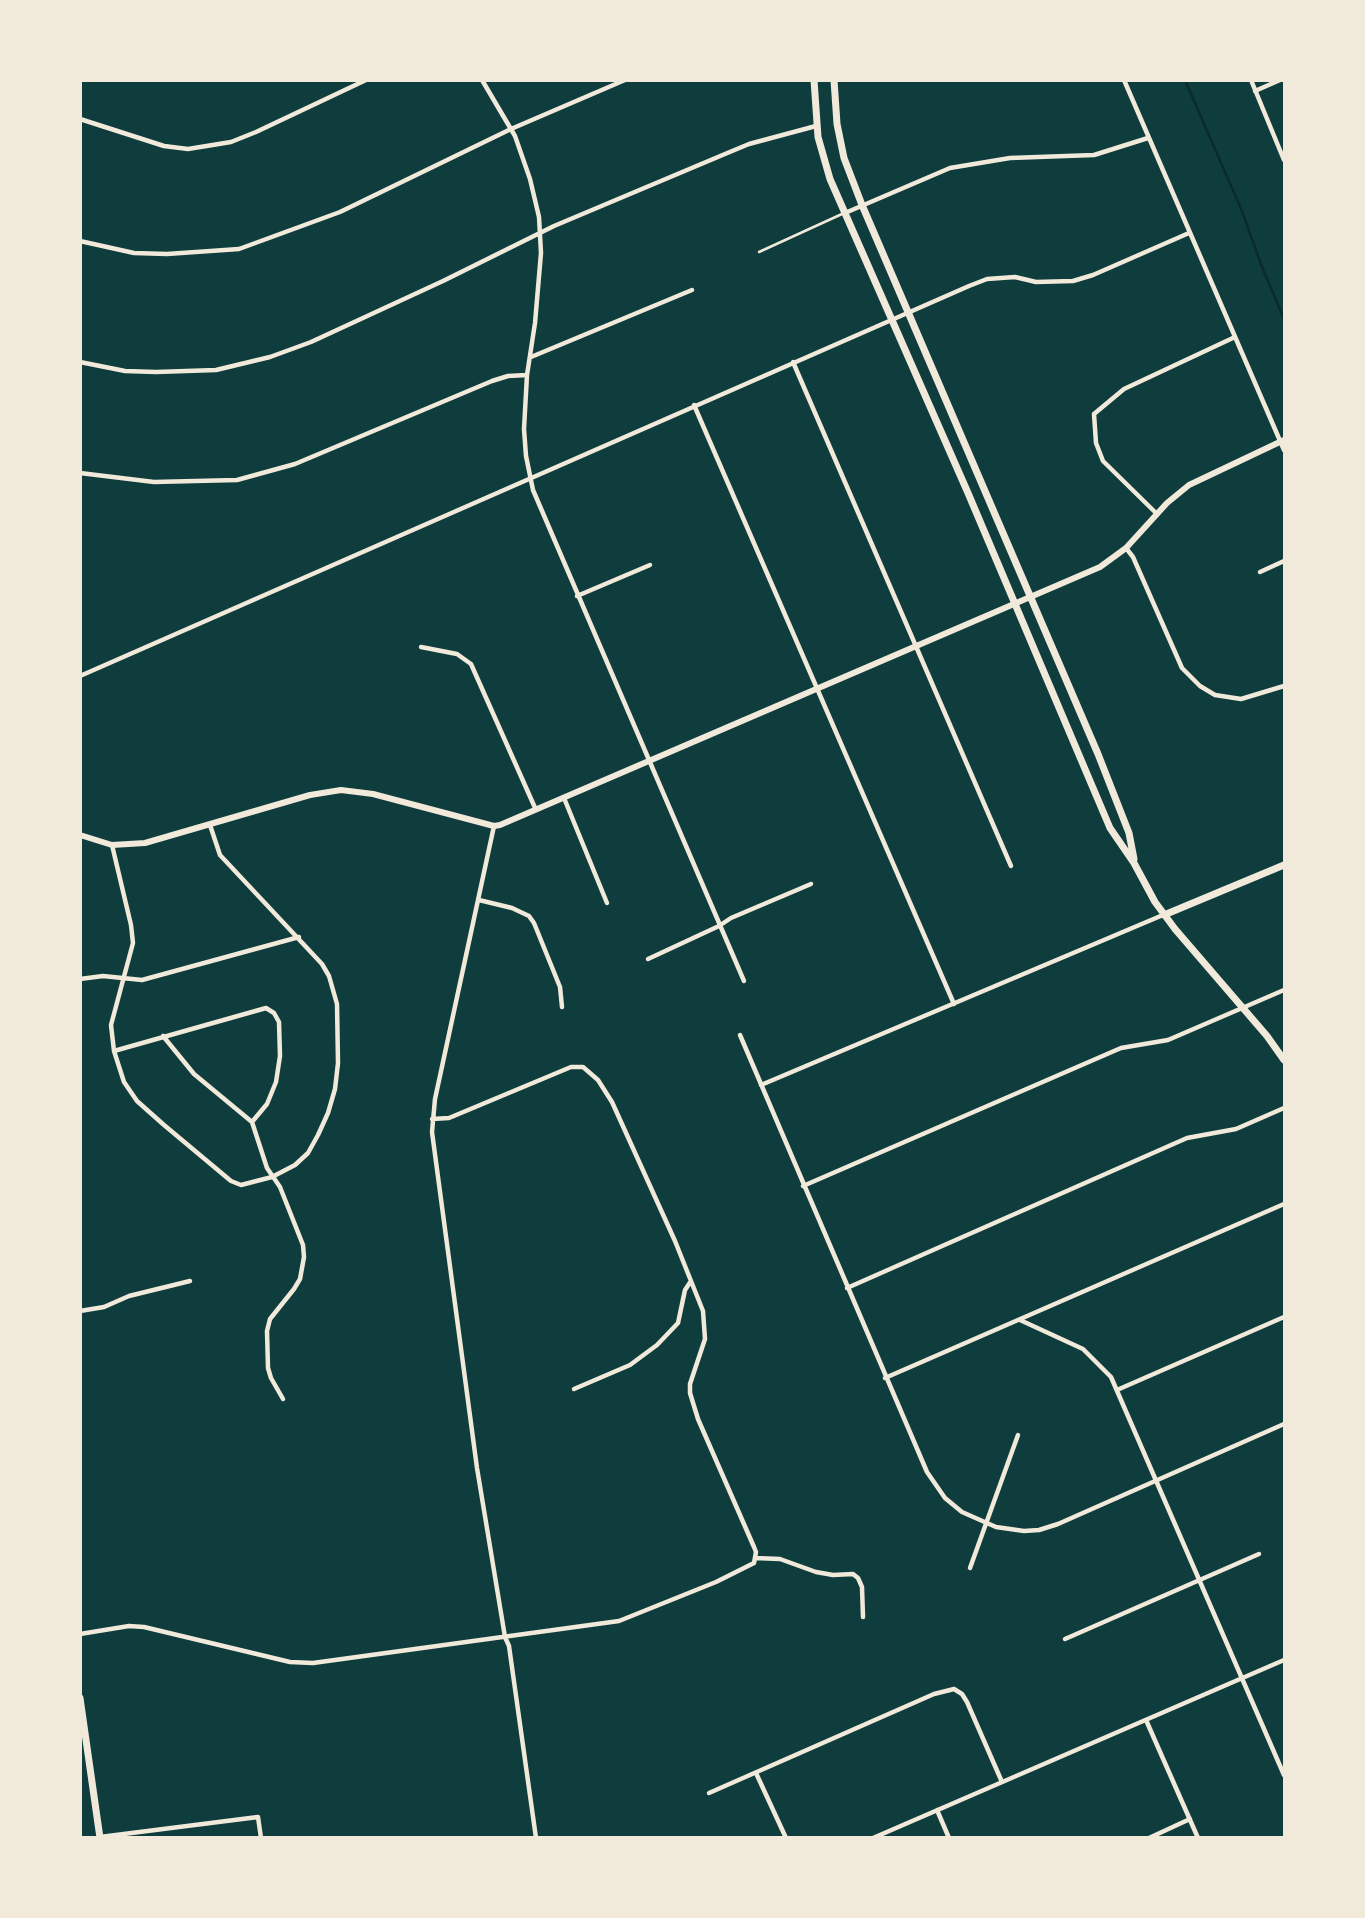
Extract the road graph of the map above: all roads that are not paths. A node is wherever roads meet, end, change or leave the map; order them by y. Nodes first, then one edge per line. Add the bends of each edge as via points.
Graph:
1 (366, 80) edge
2 (482, 80) edge
3 (625, 80) edge
4 (814, 80) edge
5 (834, 80) edge
6 (1124, 80) edge
7 (1251, 80) edge
8 (1280, 80) edge
9 (1255, 91) junction
10 (80, 119) edge
11 (817, 126) junction
12 (511, 129) junction
13 (1149, 138) junction
14 (1284, 160) edge
15 (862, 205) junction
16 (844, 214) junction
17 (1189, 233) junction
18 (539, 234) junction
19 (80, 241) edge
20 (759, 252) dead end
21 (692, 290) dead end
22 (909, 312) junction
23 (891, 320) junction
24 (1235, 337) junction
25 (530, 357) junction
26 (80, 362) edge
27 (793, 362) junction
28 (527, 375) junction
29 (694, 405) junction
30 (1283, 441) edge
31 (1284, 450) edge
32 (80, 473) edge
33 (530, 479) junction
34 (1157, 514) junction
35 (1126, 548) junction
36 (1284, 561) edge
37 (650, 565) dead end
38 (1260, 572) dead end
39 (577, 596) junction
40 (1032, 596) junction
41 (1015, 604) junction
42 (421, 647) dead end
43 (916, 647) junction
44 (80, 676) edge
45 (1284, 686) edge
46 (817, 688) junction
47 (649, 762) junction
48 (564, 798) junction
49 (536, 810) junction
50 (210, 825) junction
51 (495, 826) junction
52 (80, 835) edge
53 (112, 845) junction
54 (1134, 863) junction
55 (1284, 865) edge
56 (1011, 866) dead end
57 (811, 884) dead end
58 (479, 900) junction
59 (607, 903) dead end
60 (1164, 915) junction
61 (719, 926) junction
62 (299, 937) junction
63 (648, 959) dead end
64 (80, 979) edge
65 (124, 979) junction
66 (744, 981) dead end
67 (1284, 990) edge
68 (954, 1004) junction
69 (562, 1007) dead end
70 (1242, 1008) junction
71 (740, 1035) dead end
72 (163, 1036) junction
73 (114, 1051) junction
74 (1284, 1060) edge
75 (761, 1085) junction
76 (1284, 1108) edge
77 (432, 1119) junction
78 (252, 1122) junction
79 (272, 1177) junction
80 (803, 1186) junction
81 (1284, 1205) edge
82 (190, 1281) dead end
83 (692, 1281) junction
84 (847, 1288) junction
85 (80, 1311) edge
86 (1284, 1317) edge
87 (1020, 1320) junction
88 (885, 1378) junction
89 (574, 1389) dead end
90 (1117, 1390) junction
91 (282, 1399) dead end
92 (1284, 1424) edge
93 (1018, 1435) dead end
94 (1157, 1480) junction
95 (988, 1523) junction
96 (1259, 1554) dead end
97 (755, 1558) junction
98 (970, 1568) dead end
99 (1200, 1580) junction
100 (863, 1617) dead end
101 (80, 1634) edge
102 (505, 1637) junction
103 (1065, 1639) dead end
104 (1284, 1660) edge
105 (1243, 1678) junction
106 (80, 1698) edge
107 (1146, 1720) junction
108 (756, 1773) junction
109 (1284, 1775) edge
110 (1002, 1782) junction
111 (709, 1793) dead end
112 (937, 1810) junction
113 (1190, 1819) junction
114 (100, 1837) edge
115 (261, 1838) edge
116 (536, 1838) edge
117 (786, 1838) edge
118 (873, 1838) edge
119 (949, 1838) edge
120 (1149, 1838) edge
121 (1198, 1838) edge

1 - 10 street via 231,142 188,149 164,146
2 - 12 street
3 - 12 street
4 - 11 main road
5 - 15 main road via 844,158
6 - 13 street
7 - 9 street
8 - 9 street
9 - 14 street
11 - 16 main road
11 - 18 street via 724,154
12 - 18 street via 530,179
12 - 19 street via 340,212 239,249 134,253
13 - 15 street via 1094,155 1010,158 950,167
13 - 17 street
15 - 16 street
15 - 22 main road
16 - 20 lane
16 - 23 main road
17 - 22 street via 1073,281 987,279
17 - 24 street
18 - 25 street
18 - 26 street via 312,342 243,365 156,372
21 - 25 street
22 - 23 street
22 - 40 main road
23 - 27 street
23 - 41 main road
24 - 30 street
24 - 34 street via 1124,389 1094,414 1103,461
25 - 28 street
27 - 29 street
27 - 43 street
28 - 32 street via 492,381 295,464 237,480 154,482
28 - 33 street via 524,429
29 - 33 street
29 - 46 street
30 - 31 street
30 - 34 street via 1189,485
33 - 39 street
33 - 44 street
34 - 35 street
35 - 40 street via 1100,567
35 - 45 street via 1182,668 1200,686 1215,695 1241,699
36 - 38 street
37 - 39 street
39 - 47 street
40 - 41 street
40 - 54 main road via 1129,833
41 - 43 street
41 - 54 main road via 1110,828
42 - 49 street via 457,654 471,664
43 - 46 street
43 - 56 street
46 - 47 street
46 - 68 street
47 - 48 street
47 - 61 street
48 - 49 street
48 - 59 street
49 - 51 street
50 - 51 street via 341,790
50 - 53 street via 145,843
50 - 62 street via 220,855
51 - 58 street
52 - 53 street
53 - 65 street via 133,943
54 - 60 main road
55 - 60 main road
57 - 61 street
58 - 69 street via 529,916 560,987
58 - 77 street
60 - 68 street
60 - 70 main road
61 - 63 street
61 - 66 street
62 - 65 street via 142,980
62 - 79 street via 322,964 334,990 337,1076 328,1113 308,1153
64 - 65 street
65 - 73 street via 111,1025
67 - 70 street
68 - 75 street
70 - 74 main road
70 - 80 street via 1168,1040 1121,1048
71 - 75 street
72 - 73 street
72 - 78 street via 194,1074
72 - 78 street via 266,1008 274,1013 280,1029 276,1082 267,1104
73 - 79 street via 124,1082 137,1101 231,1181 242,1185
75 - 80 street
76 - 84 street via 1236,1129 1187,1138
77 - 83 street via 449,1118 571,1067 591,1072 604,1087
77 - 102 street via 477,1468
78 - 79 street
79 - 91 street via 298,1230 304,1257 300,1279 270,1319 267,1331 268,1368
80 - 84 street
81 - 87 street
82 - 85 street
83 - 89 street via 685,1290 677,1323 657,1345 630,1364
83 - 97 street via 703,1311 705,1339 690,1393
84 - 88 street
86 - 90 street
87 - 88 street
87 - 90 street via 1083,1349 1111,1377
88 - 95 street via 936,1487 962,1512
90 - 94 street
92 - 94 street
93 - 95 street
94 - 95 street via 1039,1530
94 - 99 street
95 - 98 street
96 - 99 street
97 - 100 street via 792,1561 834,1575 852,1574 862,1587
97 - 102 street via 750,1567 619,1621
99 - 103 street
99 - 105 street
101 - 102 street via 144,1626 290,1662 313,1663
102 - 116 street
104 - 105 street
105 - 107 street
105 - 109 street
106 - 114 main road
107 - 110 street
107 - 113 street
108 - 110 street via 954,1689 967,1702
108 - 111 street
108 - 117 street
110 - 112 street
112 - 118 street
112 - 119 street
113 - 120 street
113 - 121 street
114 - 115 street via 258,1817

